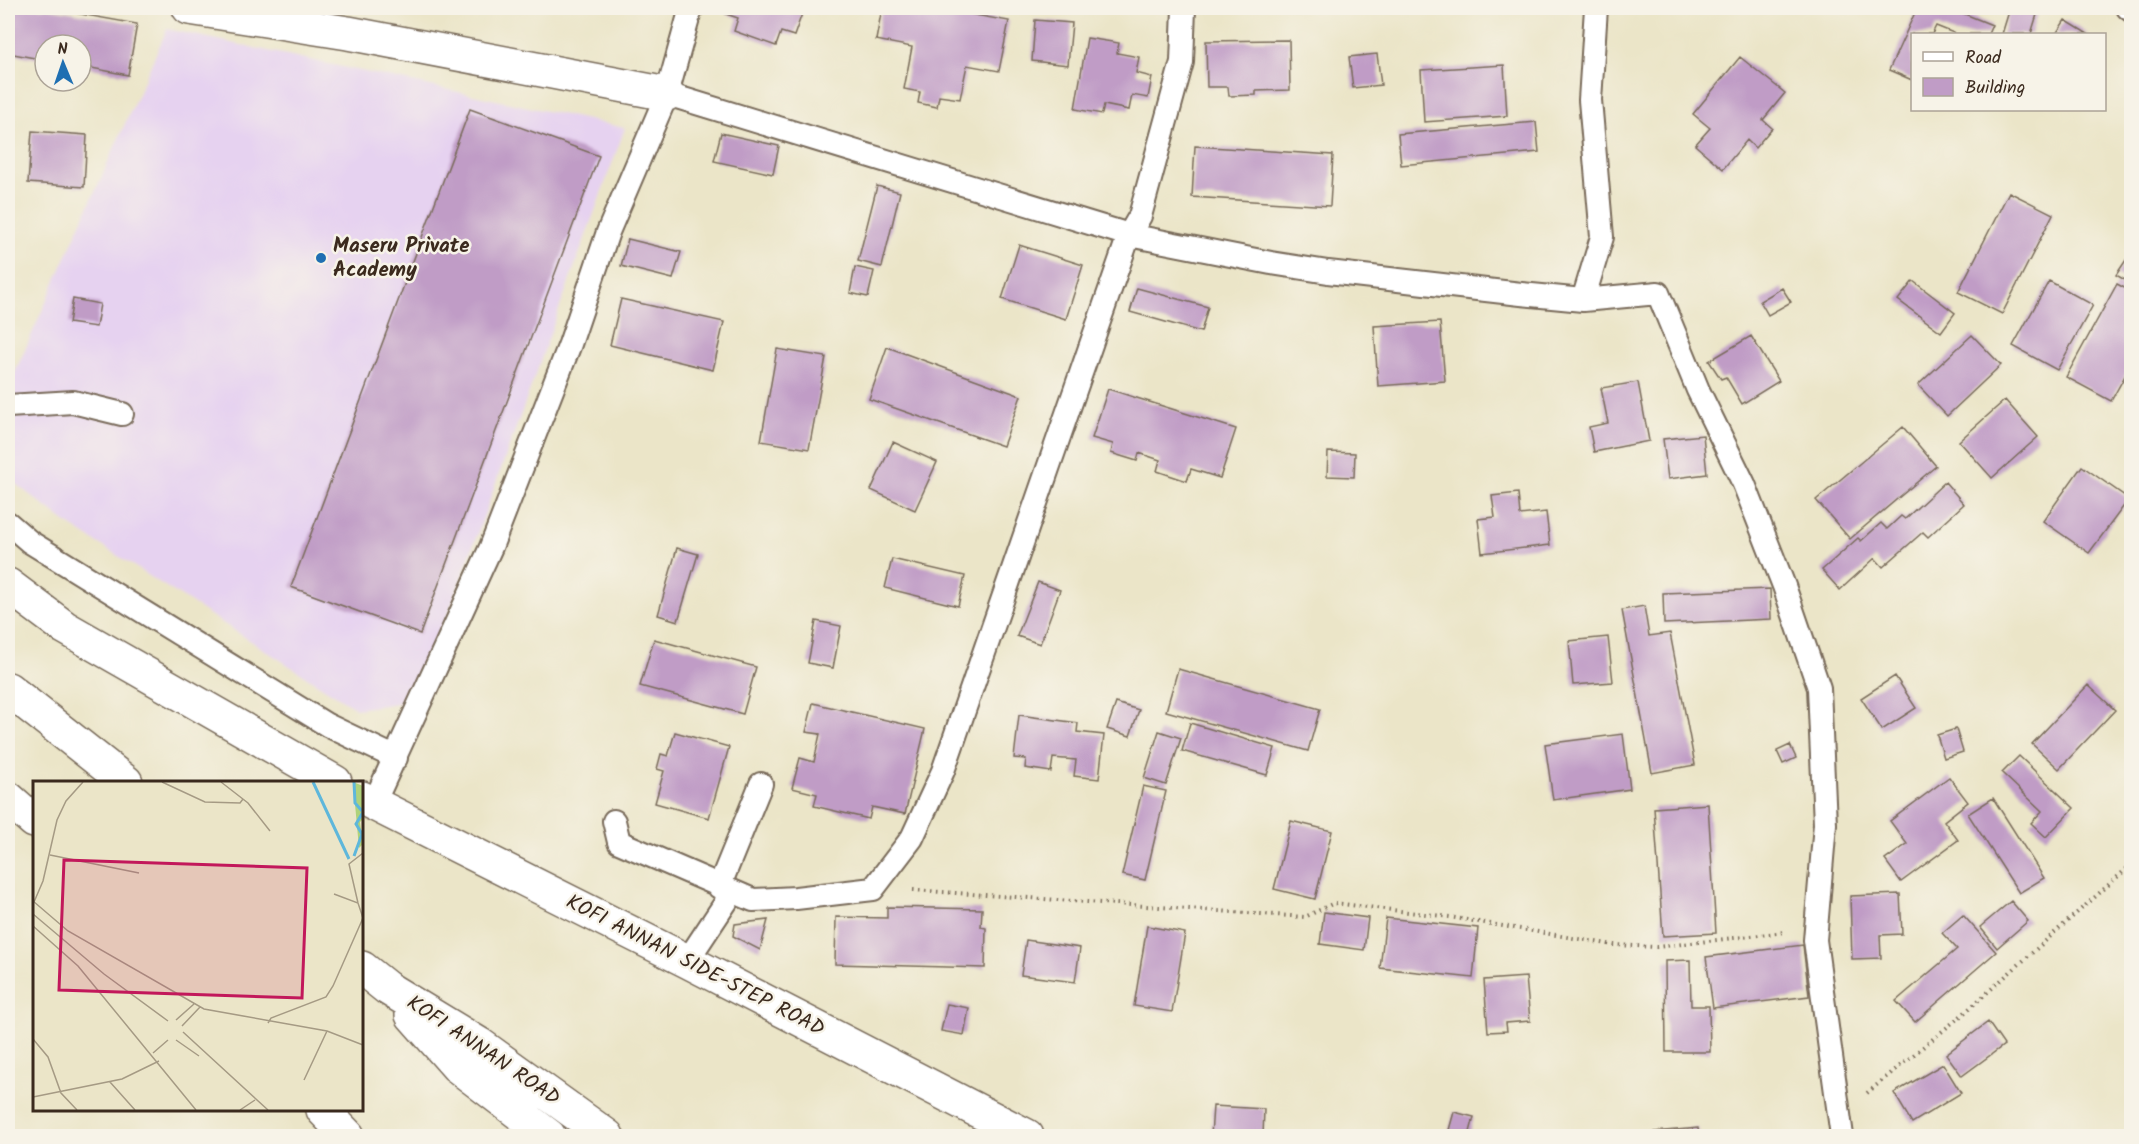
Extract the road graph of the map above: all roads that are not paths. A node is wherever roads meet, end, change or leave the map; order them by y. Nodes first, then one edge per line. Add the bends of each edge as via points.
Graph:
1 (189, 8) edge
2 (691, 8) edge
3 (1184, 8) edge
4 (1596, 8) edge
5 (2128, 8) edge
6 (2132, 10) edge
7 (667, 93) junction
8 (1129, 235) junction
9 (1583, 300) junction
10 (8, 406) edge
11 (122, 414) dead end
12 (8, 523) edge
13 (8, 585) edge
14 (8, 689) edge
15 (396, 758) junction
16 (123, 781) edge
17 (332, 781) edge
18 (761, 784) dead end
19 (8, 798) edge
20 (367, 801) edge
21 (33, 820) edge
22 (614, 821) dead end
23 (725, 890) junction
24 (687, 961) junction
25 (363, 969) edge
26 (387, 988) junction
27 (324, 1111) edge
28 (348, 1137) edge
29 (549, 1137) edge
30 (607, 1137) edge
31 (1027, 1137) edge
32 (1842, 1137) edge

1 - 7 street via 348,33
2 - 7 lane
3 - 8 lane via 1182,62 1140,216
4 - 9 lane via 1590,100 1602,237
5 - 6 lane
7 - 8 lane
7 - 15 lane via 608,232 570,344 491,547
8 - 9 lane via 1328,272
8 - 23 lane via 943,771 912,838 873,889 753,900
9 - 32 lane via 1658,293 1698,390 1744,484 1819,688 1825,824 1815,940
10 - 11 lane via 73,402
12 - 15 lane via 30,542 327,725
13 - 17 street via 64,627
14 - 16 street
15 - 20 lane
18 - 23 lane
19 - 21 street
20 - 24 street, KOFI ANNAN SIDE-STEP ROAD
22 - 23 lane via 619,842
23 - 24 lane
24 - 31 street, KOFI ANNAN SIDE-STEP ROAD
25 - 26 street, KOFI ANNAN ROAD
26 - 29 street, KOFI ANNAN ROAD via 457,1066
26 - 30 street, KOFI ANNAN ROAD via 478,1044
27 - 28 street

